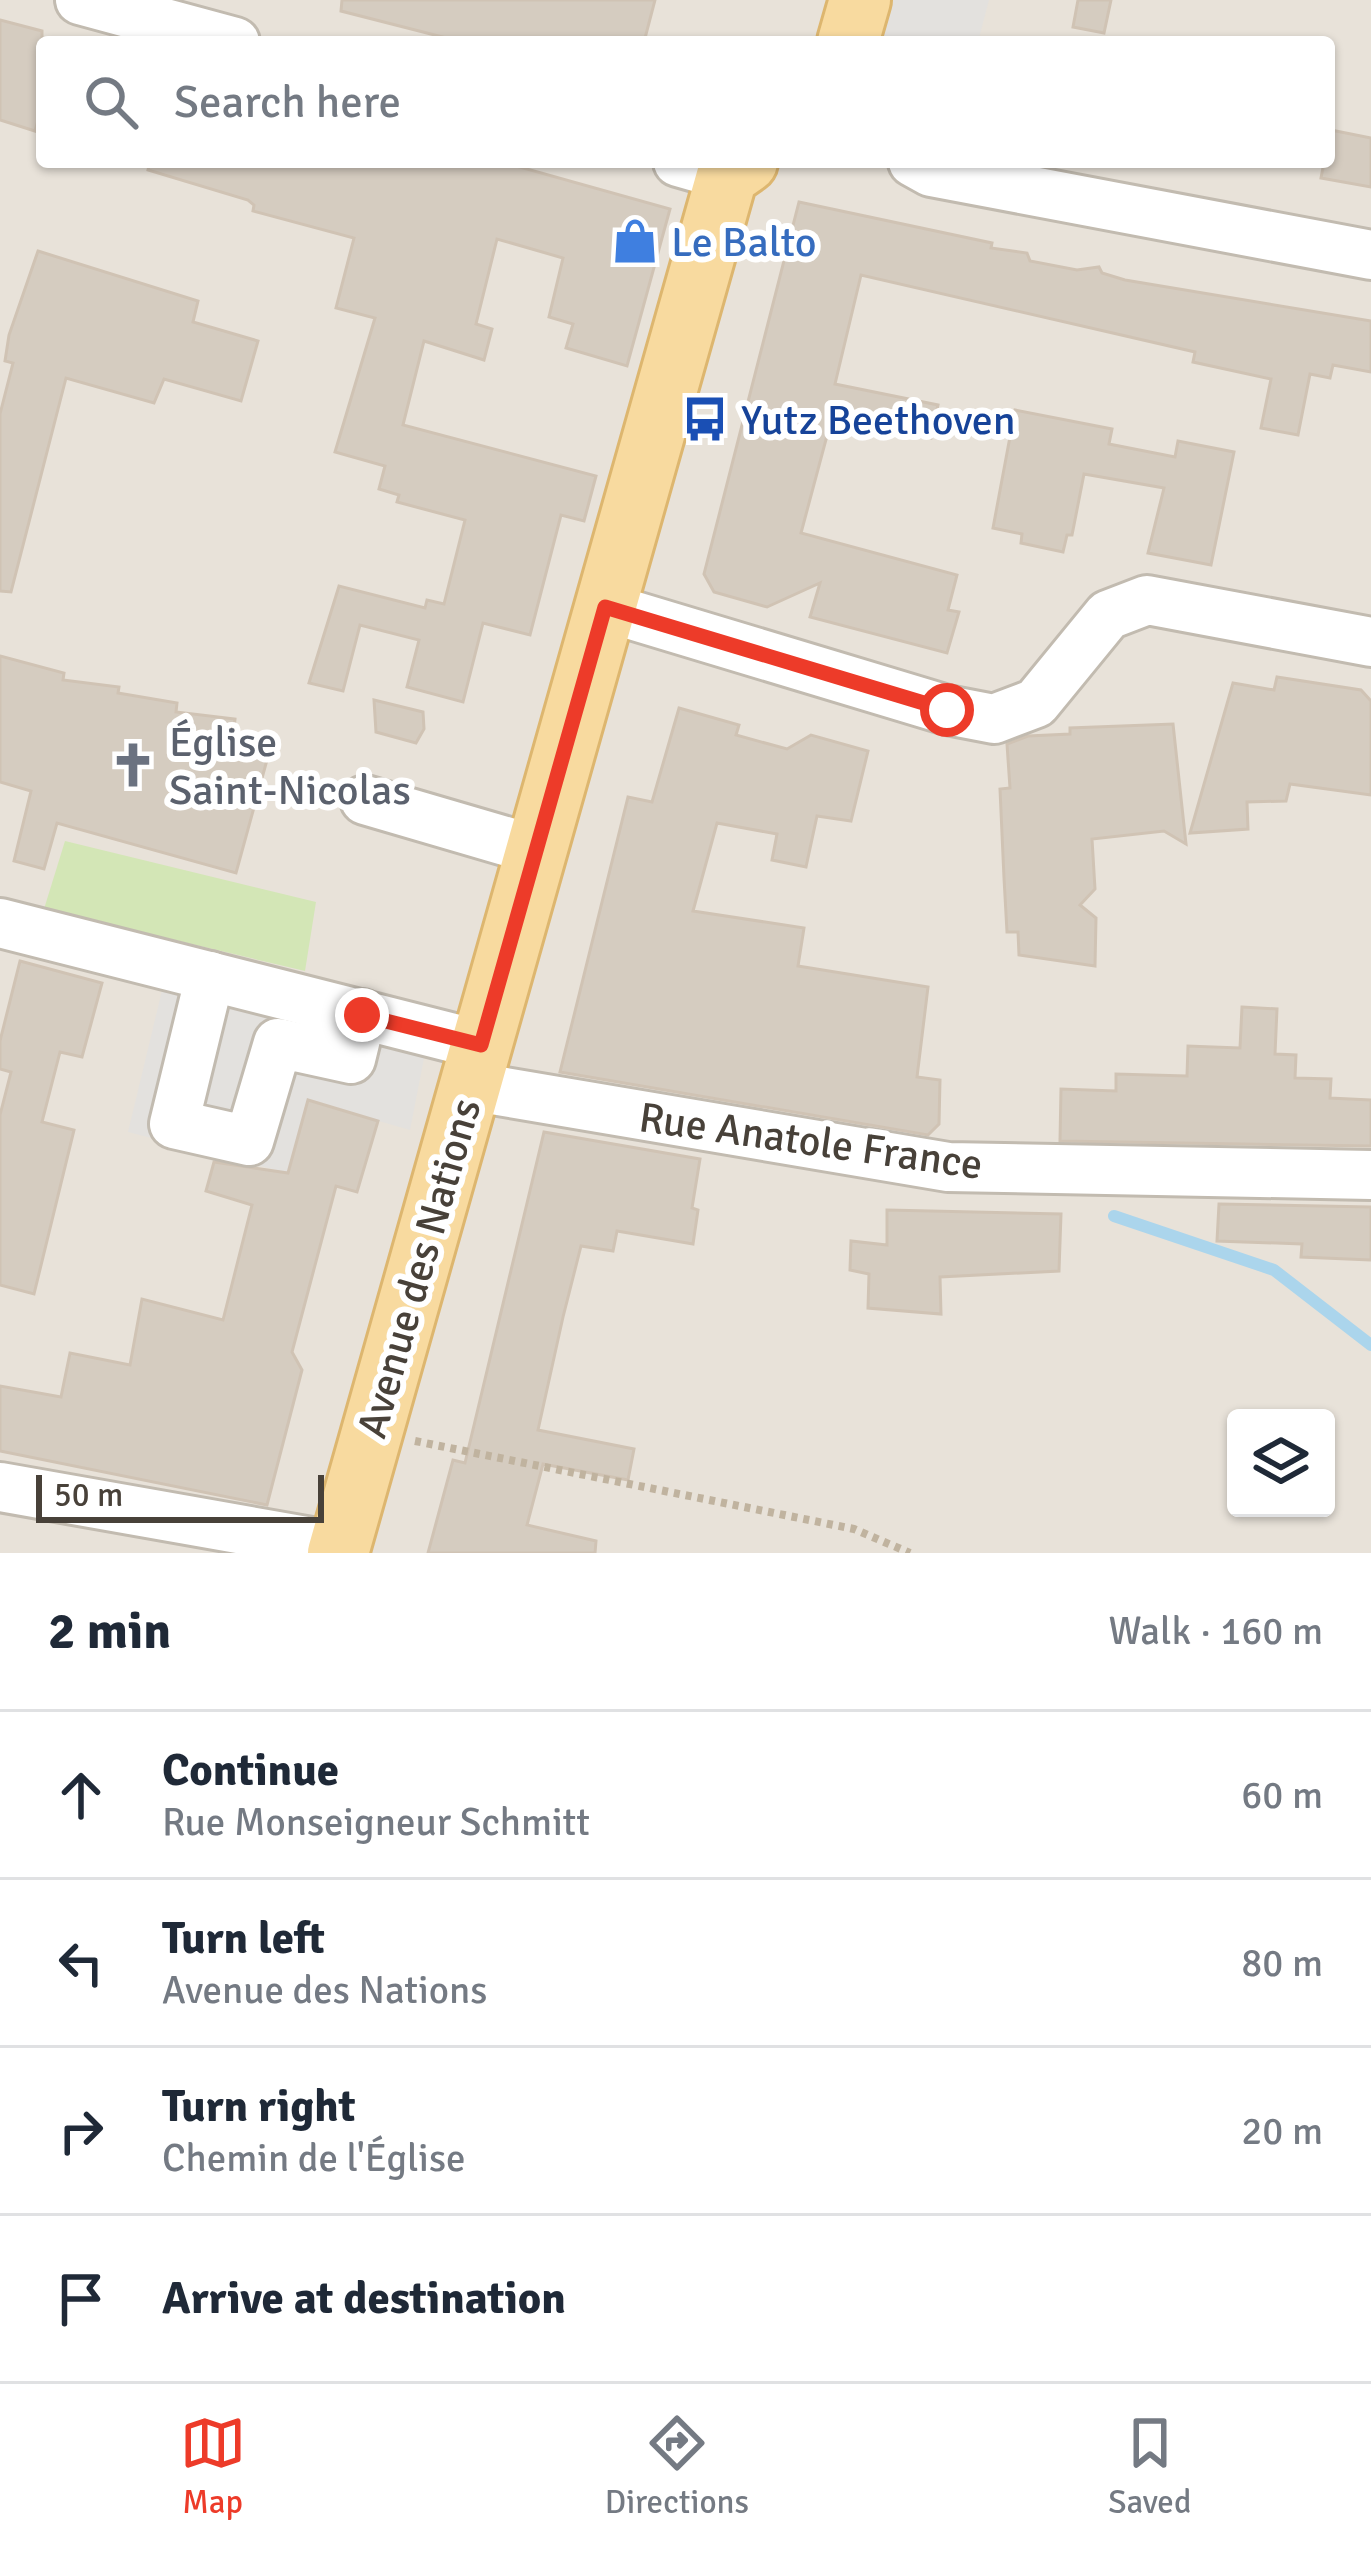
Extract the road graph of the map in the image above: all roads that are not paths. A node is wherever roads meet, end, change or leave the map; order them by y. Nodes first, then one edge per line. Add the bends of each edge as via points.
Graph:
1 (80, 0) edge
2 (860, 0) edge
3 (229, 27) edge
4 (850, 36) edge
5 (718, 168) edge
6 (924, 168) edge
7 (1371, 254) edge
8 (605, 607) junction
9 (1371, 642) edge
10 (365, 800) dead end
11 (536, 850) junction
12 (1, 930) edge
13 (210, 976) junction
14 (362, 1015) junction
15 (475, 1065) junction
16 (1371, 1175) edge
17 (0, 1486) edge
18 (339, 1550) edge

1 - 3 street
2 - 4 main road
5 - 8 main road, Avenue des Nations
6 - 7 street
8 - 9 street via 994,719 1036,703 1108,615 1147,600
8 - 11 main road, Avenue des Nations
10 - 11 street
11 - 15 main road, Avenue des Nations
12 - 13 street, Rue Anatole France
13 - 14 street, Rue Anatole France
13 - 14 street via 174,1124 249,1141 278,1043 351,1059
14 - 15 street, Rue Anatole France
15 - 16 street, Rue Anatole France via 948,1167
15 - 18 main road, Avenue des Nations
17 - 18 street

